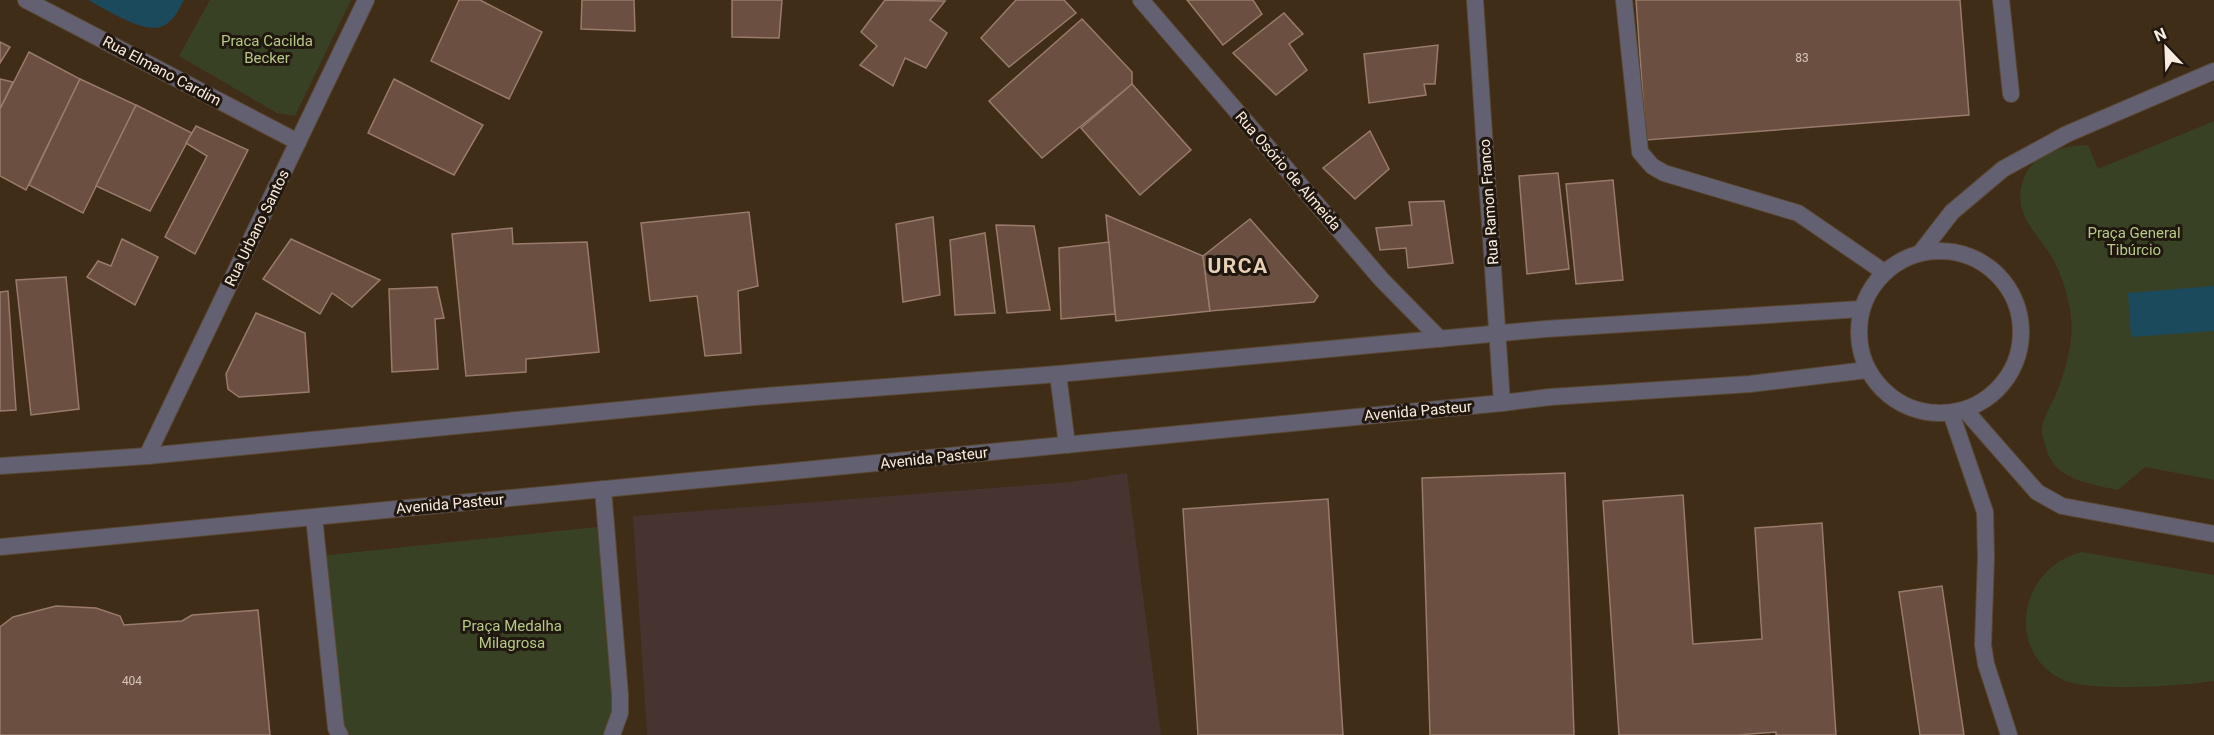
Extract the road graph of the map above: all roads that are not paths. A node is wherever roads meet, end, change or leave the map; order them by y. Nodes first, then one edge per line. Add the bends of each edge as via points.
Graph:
1 (26, 0) edge
2 (366, 0) edge
3 (1141, 0) edge
4 (1475, 0) edge
5 (1624, 0) edge
6 (2001, 0) edge
7 (2214, 71) edge
8 (2011, 94) dead end
9 (298, 142) junction
10 (1922, 252) junction
11 (1884, 272) junction
12 (1861, 309) junction
13 (1498, 334) junction
14 (1440, 339) junction
15 (1868, 370) junction
16 (1058, 374) junction
17 (1502, 403) junction
18 (1958, 411) junction
19 (1067, 445) junction
20 (147, 456) junction
21 (0, 466) edge
22 (603, 489) junction
23 (314, 517) junction
24 (2214, 534) edge
25 (0, 547) edge
26 (340, 735) edge
27 (612, 735) edge
28 (2009, 735) edge

1 - 9 street, Rua Elmano Cardim
2 - 9 street, Rua Urbano Santos
3 - 14 street, Rua Osório de Almeida via 1382,280
4 - 13 street, Rua Ramon Franco
5 - 11 street via 1640,152 1652,166 1798,213
6 - 8 street
7 - 10 street via 2067,134 2003,169 1952,212
9 - 20 street, Rua Urbano Santos
10 - 11 street
10 - 18 street via 1949,251 1976,258 2004,282 2014,297 2022,323 2020,351 2009,376 1990,397
11 - 12 street
12 - 13 street
12 - 15 street via 1860,351
13 - 14 street
13 - 17 street, Rua Ramon Franco
14 - 16 street
15 - 17 street, Avenida Pasteur via 1750,384
15 - 18 street via 1894,400 1931,413
16 - 19 street
16 - 20 street via 754,397
17 - 19 street, Avenida Pasteur
18 - 24 street via 2037,492 2062,506
18 - 28 street via 1985,512 1983,645
19 - 22 street, Avenida Pasteur
20 - 21 street
22 - 23 street, Avenida Pasteur
22 - 27 street via 620,694 620,713
23 - 25 street, Avenida Pasteur
23 - 26 street via 336,728

